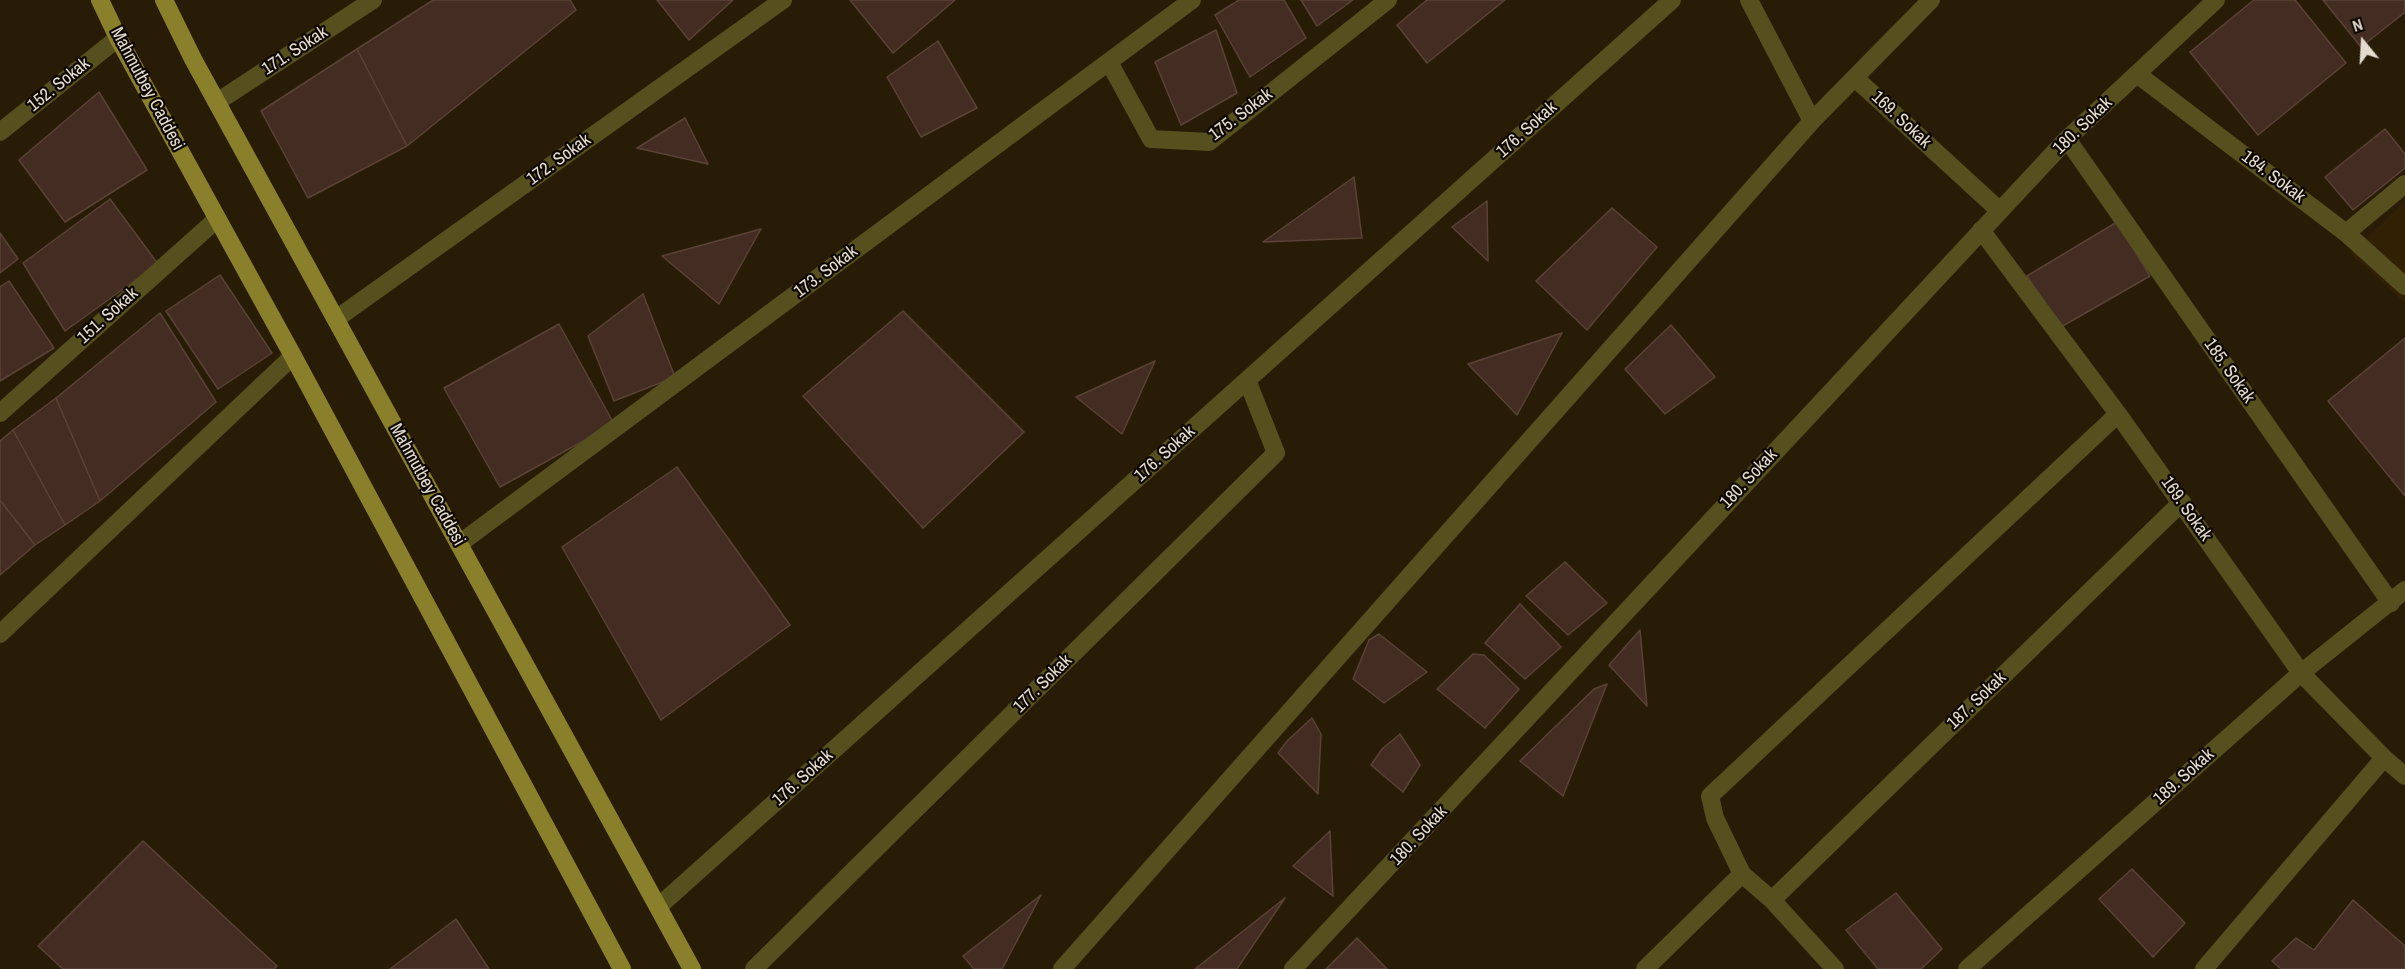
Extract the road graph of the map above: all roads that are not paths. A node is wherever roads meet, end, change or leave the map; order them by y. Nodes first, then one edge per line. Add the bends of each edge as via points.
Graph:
1 (100, 0) edge
2 (164, 0) edge
3 (373, 0) edge
4 (783, 0) edge
5 (1192, 0) edge
6 (1388, 0) edge
7 (1672, 0) edge
8 (1749, 0) edge
9 (1931, 0) edge
10 (2216, 0) edge
11 (118, 38) junction
12 (1109, 62) junction
13 (2138, 74) junction
14 (1855, 78) junction
15 (217, 102) junction
16 (1812, 121) junction
17 (0, 132) edge
18 (2067, 139) junction
19 (2405, 184) edge
20 (2000, 211) junction
21 (217, 219) junction
22 (1981, 230) junction
23 (2346, 233) junction
24 (2405, 286) edge
25 (336, 319) junction
26 (293, 356) junction
27 (1247, 380) junction
28 (0, 413) edge
29 (2118, 414) junction
30 (2182, 502) junction
31 (459, 544) junction
32 (2405, 590) edge
33 (2391, 603) junction
34 (0, 634) edge
35 (2301, 673) junction
36 (2384, 758) junction
37 (2405, 776) edge
38 (1742, 874) junction
39 (1772, 900) junction
40 (658, 907) junction
41 (618, 967) edge
42 (692, 969) edge
43 (754, 969) edge
44 (1062, 969) edge
45 (1293, 969) edge
46 (1645, 969) edge
47 (1835, 969) edge
48 (1967, 969) edge
49 (2204, 969) edge

1 - 11 main road, Mahmutbey Caddesi
2 - 15 main road, Mahmutbey Caddesi
3 - 15 street, 171. Sokak
4 - 25 street, 172. Sokak
5 - 12 street, 173. Sokak
6 - 12 street, 175. Sokak via 1209,142 1151,139
7 - 27 street, 176. Sokak
8 - 16 street
9 - 14 street
10 - 13 street, 180. Sokak
11 - 17 street, 152. Sokak
11 - 21 main road, Mahmutbey Caddesi
12 - 31 street, 173. Sokak
13 - 18 street, 180. Sokak
13 - 23 street, 184. Sokak
14 - 16 street
14 - 20 street, 169. Sokak
15 - 25 main road, Mahmutbey Caddesi
16 - 44 street
18 - 20 street, 180. Sokak
18 - 33 street, 185. Sokak
19 - 23 street
20 - 22 street, 180. Sokak
21 - 26 main road, Mahmutbey Caddesi
21 - 28 street, 151. Sokak
22 - 29 street, 169. Sokak
22 - 45 street, 180. Sokak
23 - 24 street, 184. Sokak
25 - 31 main road, Mahmutbey Caddesi
26 - 34 street
26 - 41 main road, Mahmutbey Caddesi
27 - 40 street, 176. Sokak
27 - 43 street, 177. Sokak via 1276,453
29 - 30 street, 169. Sokak
29 - 38 street via 1710,796 1715,818
30 - 35 street, 169. Sokak
30 - 39 street, 187. Sokak
31 - 40 main road, Mahmutbey Caddesi
32 - 33 street, 189. Sokak
33 - 35 street, 189. Sokak
35 - 36 street, 169. Sokak
35 - 48 street, 189. Sokak
36 - 37 street, 169. Sokak
36 - 49 street
38 - 39 street
38 - 46 street
39 - 47 street
40 - 42 main road, Mahmutbey Caddesi

